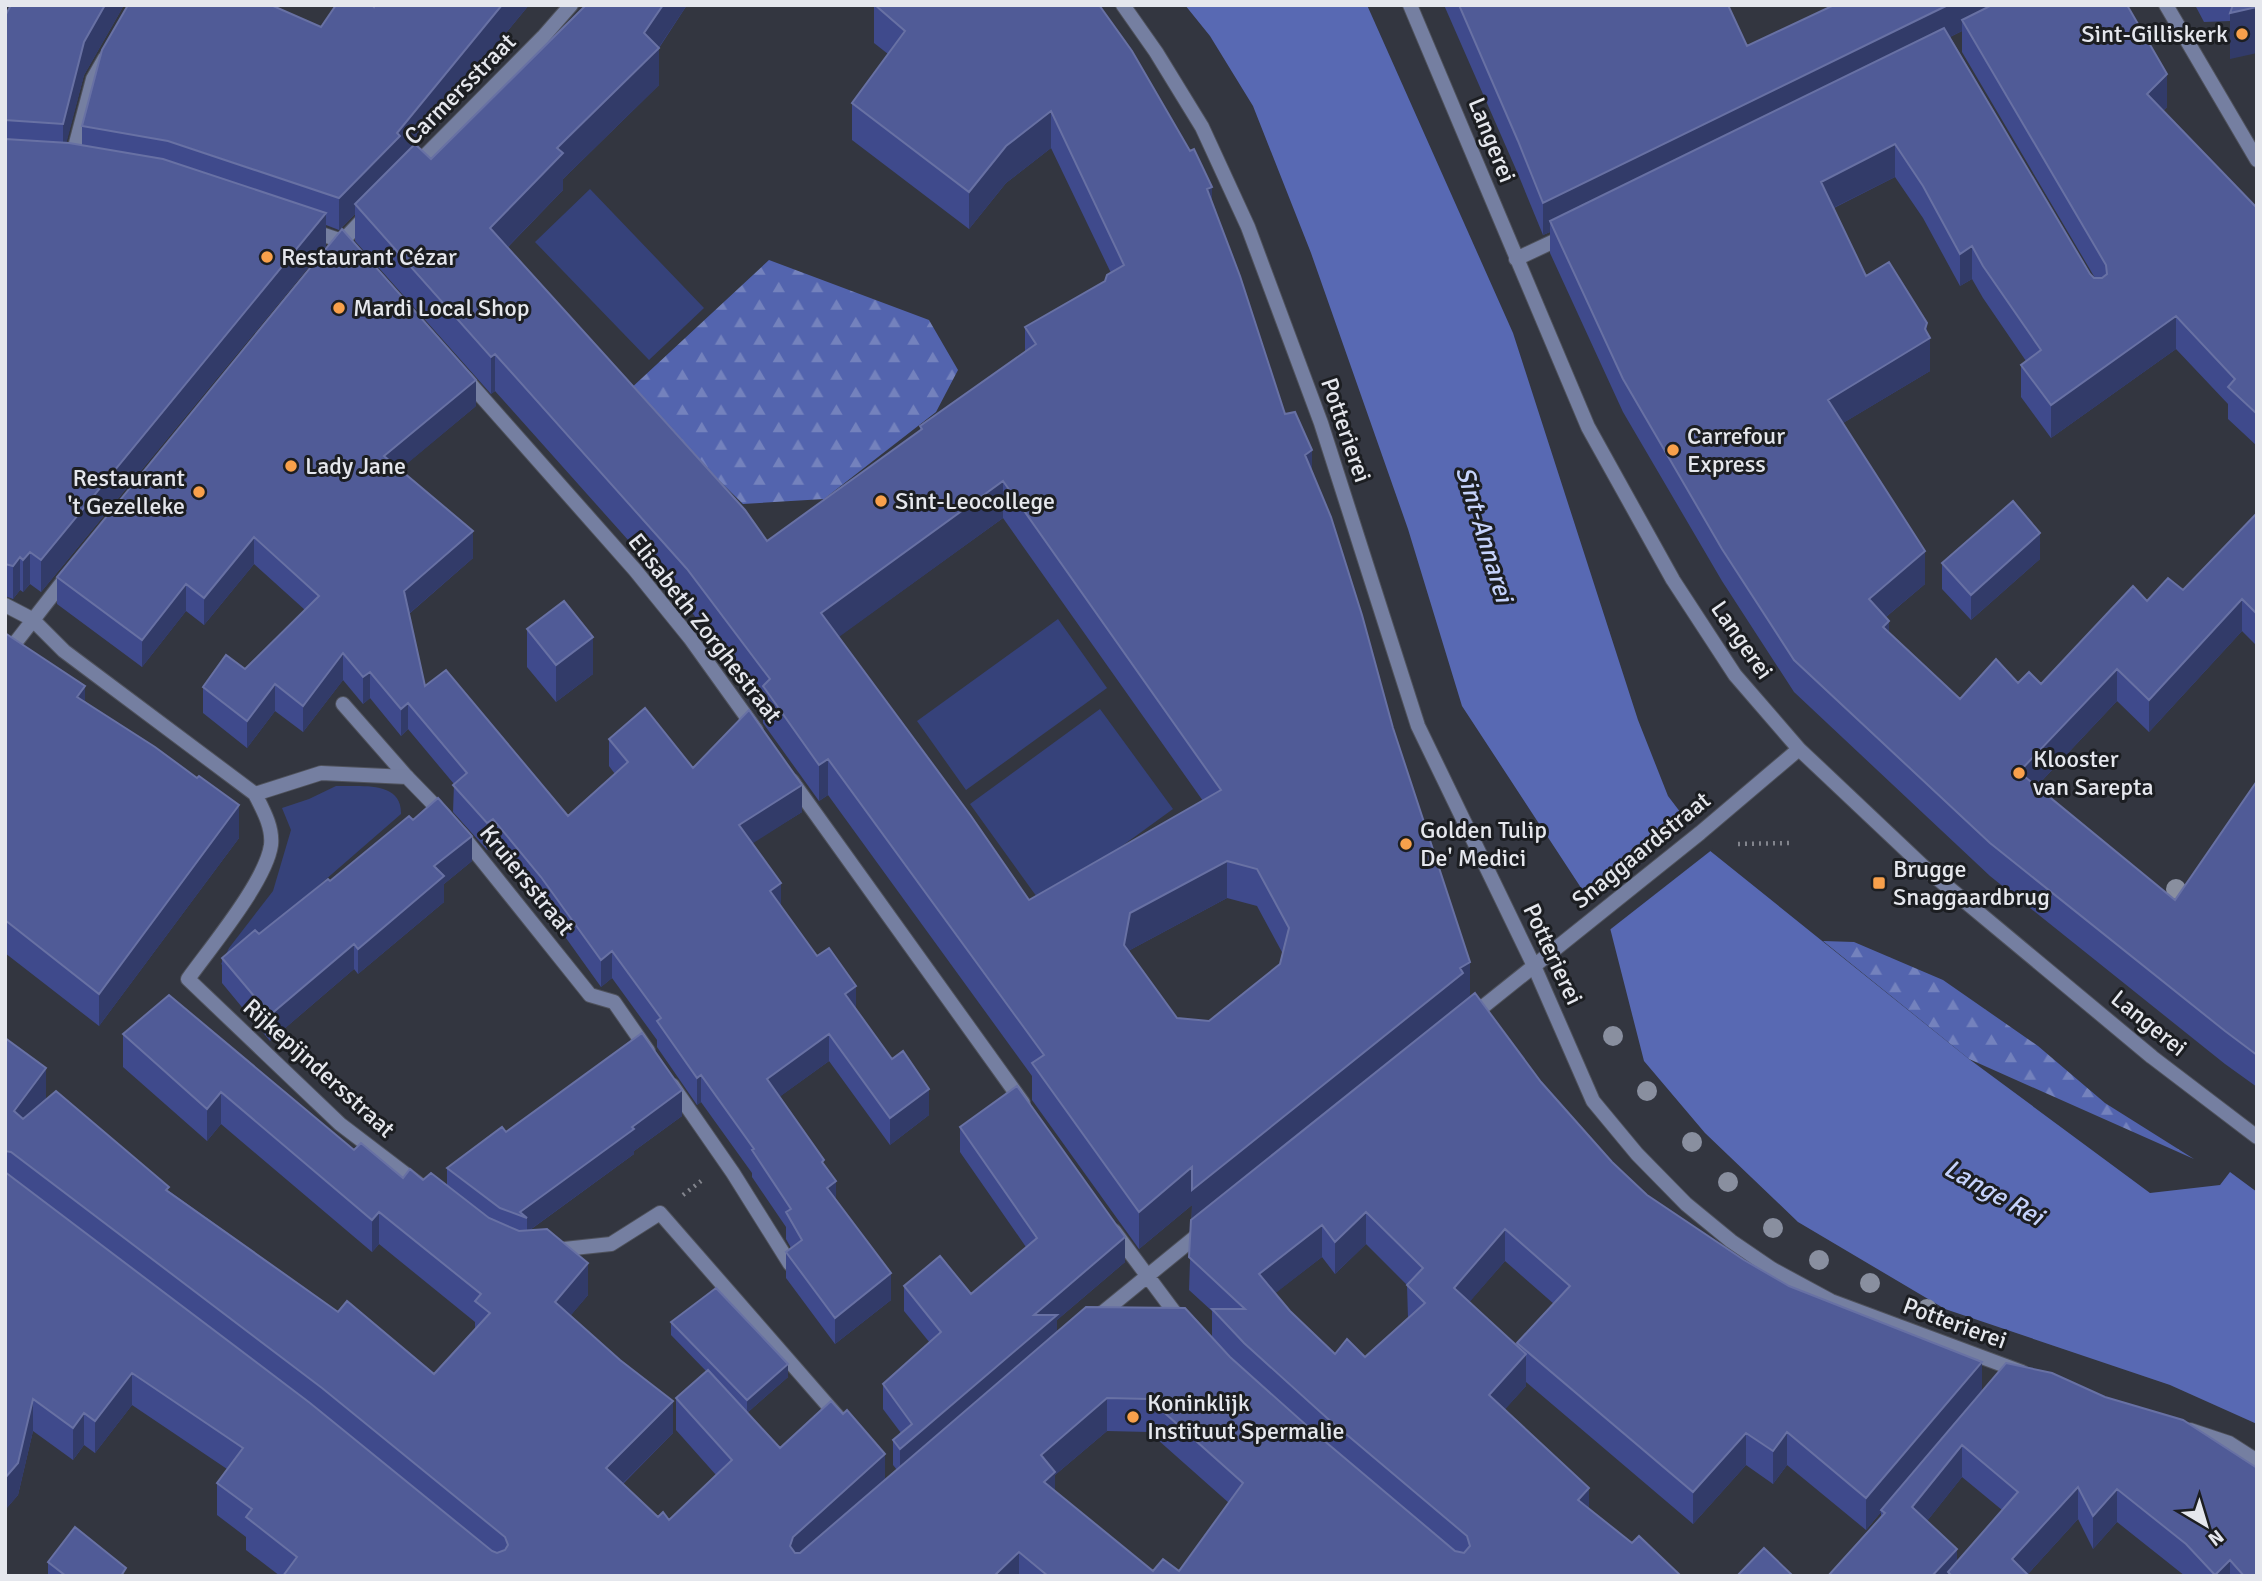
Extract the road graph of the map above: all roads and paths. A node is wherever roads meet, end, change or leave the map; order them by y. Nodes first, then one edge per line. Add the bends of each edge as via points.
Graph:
1 (572, 5) edge
2 (1123, 5) edge
3 (1410, 5) edge
4 (2166, 5) edge
5 (111, 48) edge
6 (2257, 160) edge
7 (70, 167) edge
8 (399, 182) edge
9 (380, 201) edge
10 (291, 224) edge
11 (1578, 229) edge
12 (342, 241) junction
13 (1516, 259) junction
14 (360, 261) edge
15 (324, 262) edge
16 (452, 364) edge
17 (76, 565) edge
18 (5, 605) edge
19 (32, 619) junction
20 (5, 656) edge
21 (343, 704) dead end
22 (763, 740) edge
23 (1799, 749) junction
24 (787, 773) edge
25 (407, 777) junction
26 (255, 794) junction
27 (1789, 843) dead end
28 (1736, 844) dead end
29 (1534, 966) junction
30 (1460, 1025) edge
31 (1029, 1111) edge
32 (2257, 1137) edge
33 (428, 1191) edge
34 (1221, 1216) edge
35 (1109, 1224) edge
36 (536, 1252) edge
37 (789, 1264) edge
38 (1146, 1276) junction
39 (1084, 1328) edge
40 (1194, 1335) edge
41 (2040, 1378) edge
42 (846, 1426) edge
43 (2178, 1426) edge
44 (2257, 1461) edge

1 - 8 street, Carmersstraat
2 - 29 street, Potterierei via 1202,127 1248,227 1321,423 1418,726
3 - 13 street, Langerei
4 - 6 street
5 - 7 street via 93,79
9 - 12 street
10 - 12 street
11 - 13 street
12 - 14 street
12 - 15 street
13 - 23 street, Langerei via 1588,426 1673,580 1735,675
16 - 22 street, Elisabeth Zorghestraat via 635,570
17 - 19 street
18 - 19 street
19 - 20 street
19 - 26 street via 64,651
21 - 25 street, Kruiersstraat
23 - 29 street, Snaggaardstraat
23 - 32 street, Langerei via 1925,869 2152,1057
24 - 31 street
25 - 26 street via 321,774
25 - 37 street, Kruiersstraat via 428,809 469,842 590,995 614,1002 733,1173
26 - 33 street, Rijkepijndersstraat via 268,821 271,844 262,874 188,979 340,1124
27 - 28 path
29 - 30 street, Snaggaardstraat
29 - 41 street, Potterierei via 1593,1101 1686,1204 1731,1241 1831,1301 2011,1374
34 - 38 street
35 - 38 street
36 - 42 street via 611,1244 660,1213
38 - 39 street
38 - 40 street
43 - 44 street via 2229,1443

